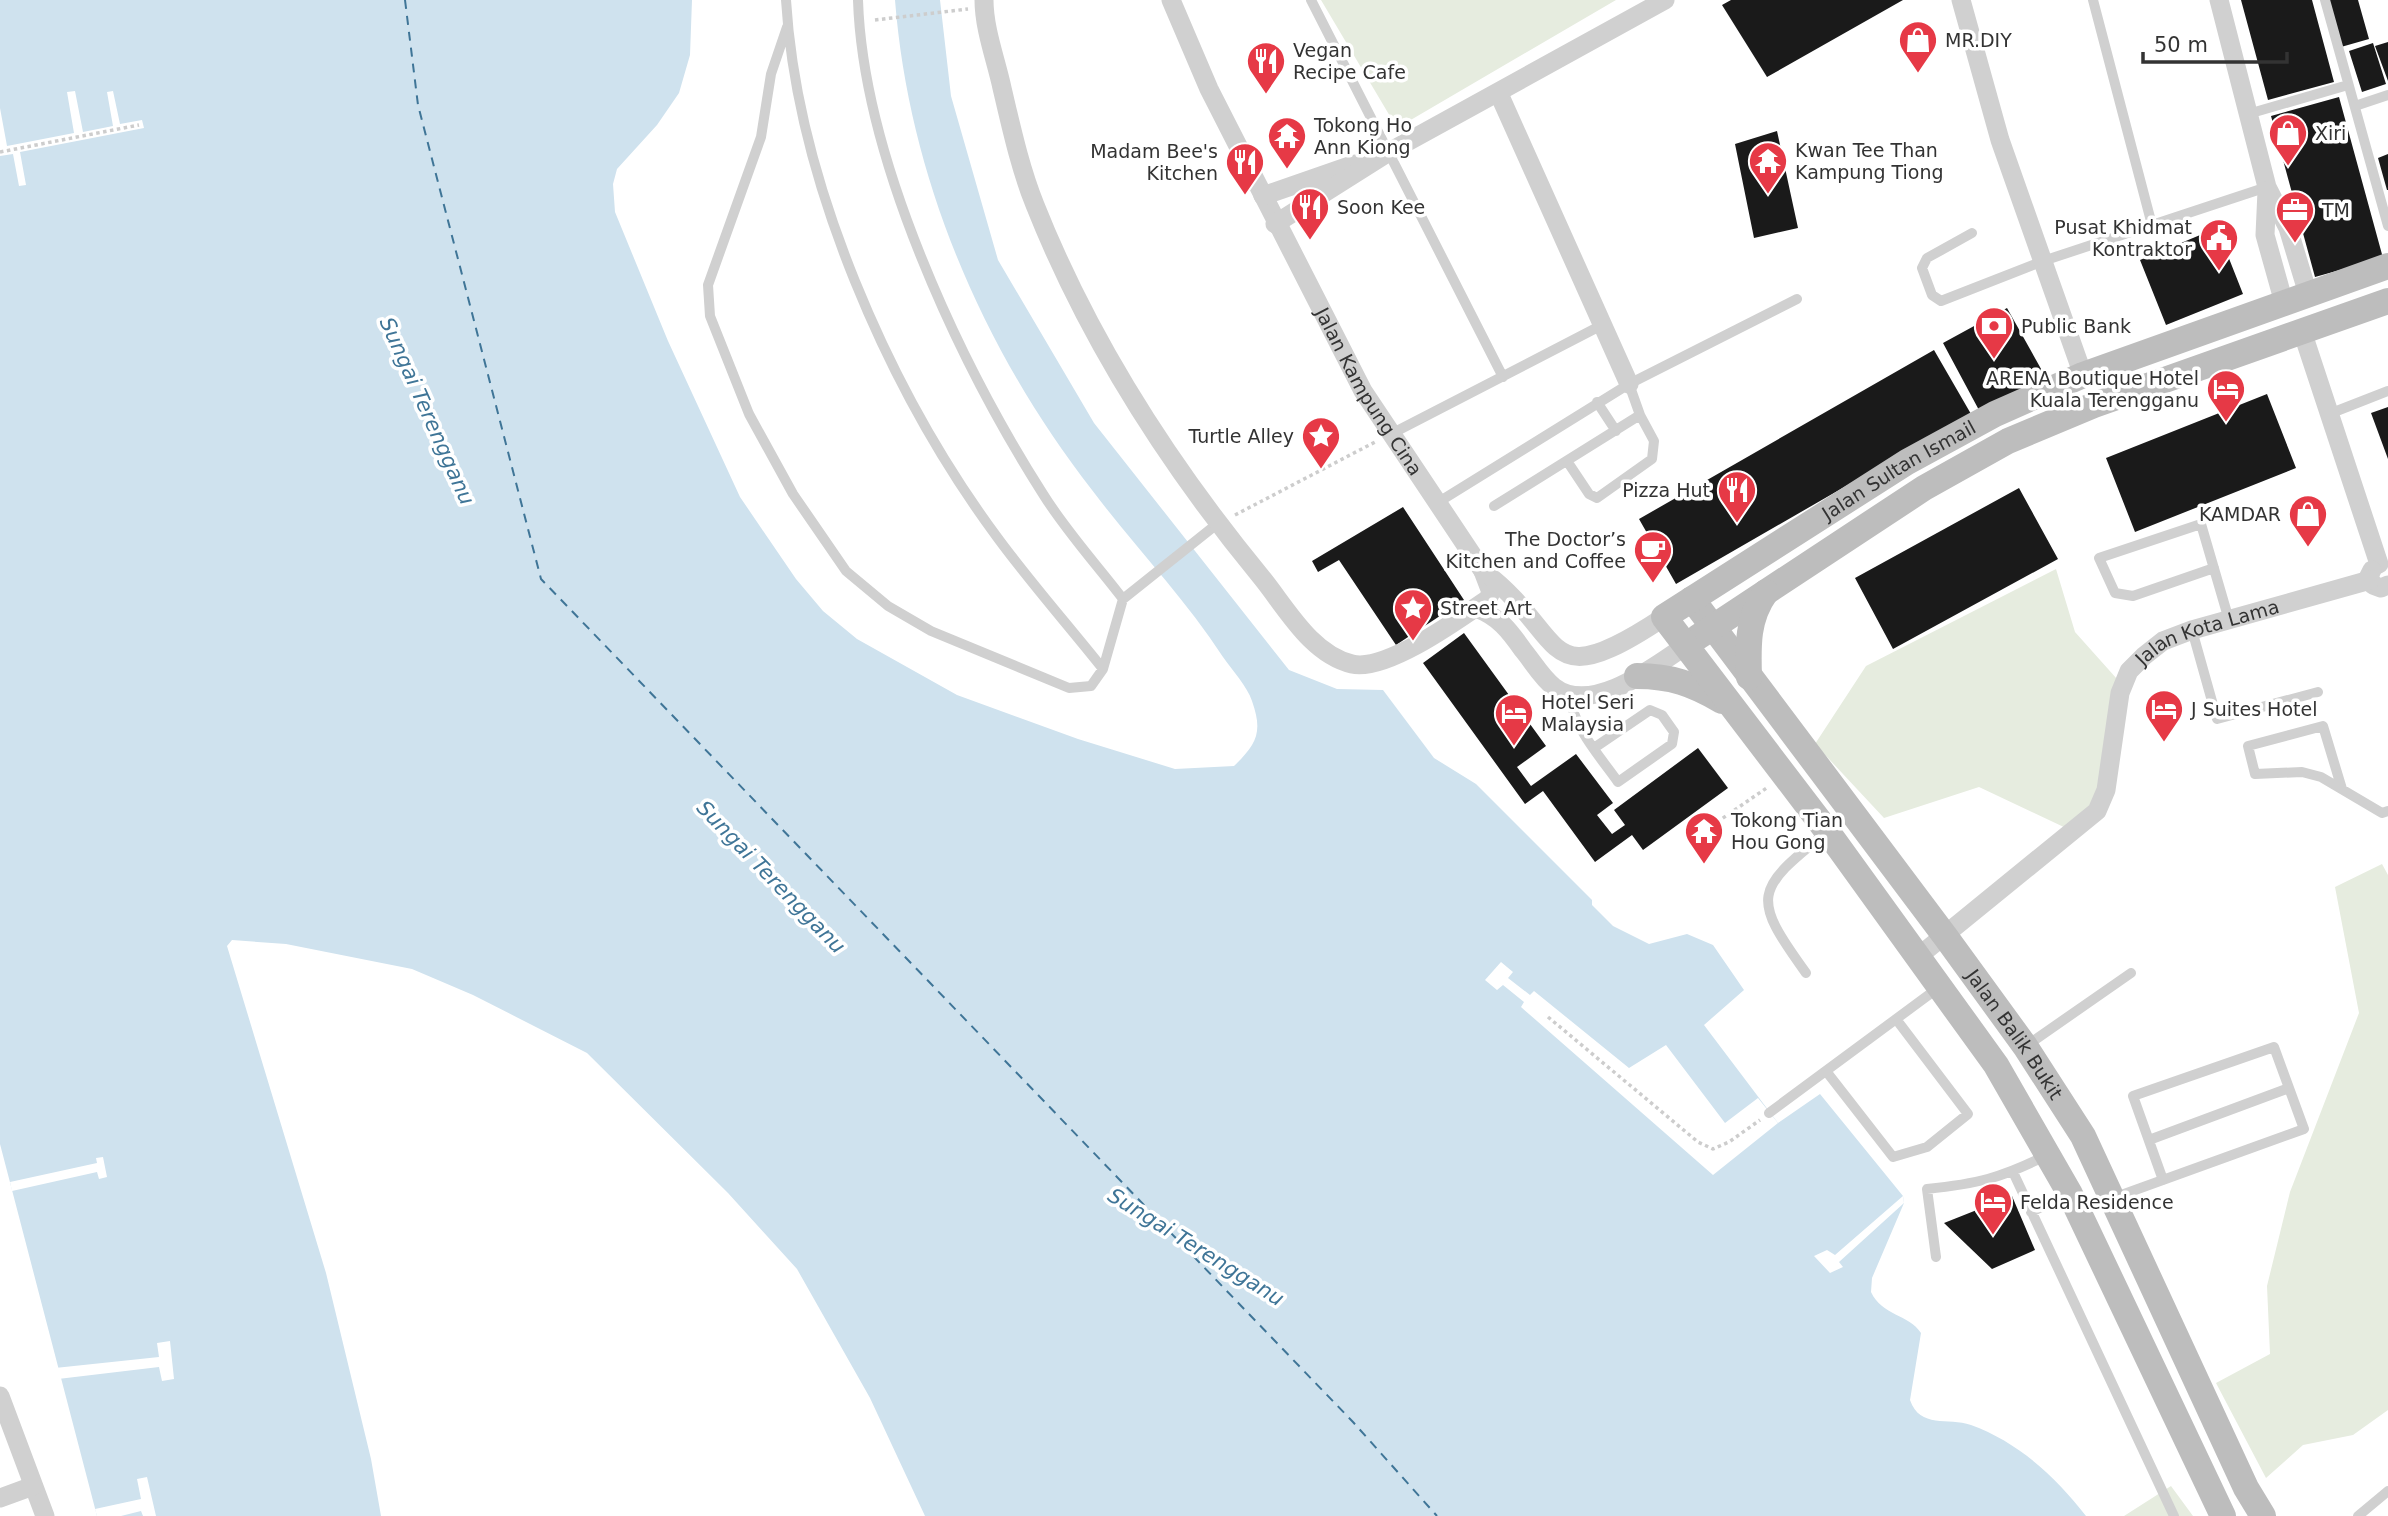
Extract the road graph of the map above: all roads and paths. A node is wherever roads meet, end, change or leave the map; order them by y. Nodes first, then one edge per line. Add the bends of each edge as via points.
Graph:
1 (786, 0) edge
2 (858, 0) edge
3 (984, 0) edge
4 (1171, 0) edge
5 (1311, 0) edge
6 (1665, 0) edge
7 (1961, 0) edge
8 (2093, 0) edge
9 (2325, 0) edge
10 (2218, 1) edge
11 (951, 11) dead end
12 (889, 19) dead end
13 (787, 27) junction
14 (2348, 85) junction
15 (1499, 94) junction
16 (2388, 94) edge
17 (2355, 106) junction
18 (2248, 114) junction
19 (139, 125) dead end
20 (0, 152) edge
21 (1389, 152) junction
22 (2267, 187) junction
23 (1263, 196) junction
24 (1275, 223) junction
25 (2152, 225) junction
26 (2388, 226) edge
27 (1972, 233) dead end
28 (2043, 261) junction
29 (2388, 266) edge
30 (1797, 299) dead end
31 (2296, 299) junction
32 (2388, 301) edge
33 (1602, 325) junction
34 (2302, 331) junction
35 (2083, 374) junction
36 (1503, 377) junction
37 (1629, 384) junction
38 (2388, 391) edge
39 (1597, 402) junction
40 (2329, 414) junction
41 (1640, 415) junction
42 (1616, 431) junction
43 (1391, 434) junction
44 (1567, 461) junction
45 (1437, 503) junction
46 (1494, 506) dead end
47 (1217, 524) junction
48 (2214, 569) junction
49 (1483, 571) junction
50 (2383, 581) edge
51 (1766, 592) junction
52 (1692, 599) junction
53 (1123, 600) junction
54 (1476, 608) junction
55 (1664, 617) junction
56 (2229, 620) junction
57 (1713, 627) junction
58 (2192, 629) junction
59 (1685, 646) junction
60 (1103, 669) junction
61 (1637, 676) junction
62 (1749, 677) junction
63 (2318, 692) dead end
64 (1570, 696) junction
65 (1730, 705) junction
66 (1594, 748) junction
67 (1784, 775) junction
68 (2342, 789) junction
69 (2388, 811) edge
70 (1827, 831) junction
71 (1694, 838) dead end
72 (1945, 936) junction
73 (1919, 956) junction
74 (1806, 973) dead end
75 (2131, 973) dead end
76 (1941, 986) junction
77 (1548, 1017) dead end
78 (1896, 1019) junction
79 (2025, 1046) junction
80 (1826, 1071) junction
81 (2289, 1088) junction
82 (1769, 1113) joint
83 (2149, 1140) junction
84 (2050, 1154) junction
85 (2013, 1172) junction
86 (2163, 1180) junction
87 (2070, 1194) junction
88 (2113, 1198) junction
89 (2031, 1212) junction
90 (1936, 1257) dead end
91 (0, 1396) edge
92 (6, 1436) edge
93 (33, 1486) junction
94 (2388, 1491) edge
95 (0, 1498) edge
96 (45, 1516) edge
97 (2174, 1516) edge
98 (2223, 1516) edge
99 (2263, 1516) edge
100 (2358, 1516) edge

1 - 13 lane
2 - 53 lane via 873,108 906,215 948,317 995,414 1044,496
3 - 47 street via 1033,202 1078,305 1140,412
4 - 23 street, Jalan Kampung Cina
5 - 21 lane
6 - 15 street
7 - 28 street via 2000,140
8 - 25 lane
9 - 14 lane
10 - 18 street
11 - 12 path
13 - 60 lane via 806,127 839,243 883,344 937,446 996,536
13 - 60 lane via 771,74 761,137 708,285 710,316 750,414 793,494 846,571 888,606 931,631 1069,688 1091,685
14 - 17 lane
14 - 18 lane
15 - 21 street
15 - 33 street
16 - 17 lane
17 - 26 lane
18 - 22 street
19 - 20 path
21 - 23 street
21 - 24 street
21 - 36 lane
22 - 25 lane
22 - 31 street via 2265,235
23 - 24 street, Jalan Kampung Cina
24 - 43 street, Jalan Kampung Cina via 1363,391
25 - 28 lane
27 - 28 lane via 1927,258 1922,268 1932,295 1941,301
28 - 35 street
29 - 31 main road, Jalan Sultan Ismail
30 - 37 lane
31 - 35 main road, Jalan Sultan Ismail
32 - 34 main road, Jalan Sultan Ismail
33 - 36 lane
33 - 37 street
34 - 40 street
34 - 51 main road, Jalan Sultan Ismail via 2008,440 1924,488
35 - 52 main road, Jalan Sultan Ismail via 1995,414 1907,462
36 - 43 lane
37 - 39 lane
37 - 41 lane
38 - 40 lane
39 - 42 lane
39 - 45 lane
40 - 50 street
41 - 42 lane
41 - 44 lane via 1654,441 1652,459 1597,498 1589,495
42 - 44 lane
43 - 45 street, Jalan Kampung Cina
43 - 47 path
44 - 46 lane
45 - 49 street, Jalan Kampung Cina
47 - 53 lane
47 - 54 street via 1322,652 1353,664 1375,663 1431,638
48 - 48 lane via 2133,596 2115,593 2099,558 2201,524
48 - 56 lane
49 - 54 street via 1492,592
49 - 55 street, Jalan Kampung Cina via 1509,590 1548,642 1577,658 1604,652
50 - 56 street, Jalan Kota Lama
51 - 57 main road, Jalan Sultan Ismail
51 - 62 main road via 1755,607 1748,641
52 - 55 main road, Jalan Sultan Ismail
52 - 57 main road, Jalan Balik Bukit
53 - 60 lane
54 - 64 street via 1502,621 1544,678
55 - 59 main road, Jalan Balik Bukit
56 - 58 street, Jalan Kota Lama
57 - 59 main road, Jalan Sultan Ismail
57 - 62 main road, Jalan Balik Bukit
58 - 63 lane via 2217,719
58 - 72 street, Jalan Kota Lama via 2163,641 2129,671 2120,693 2106,790 2097,811
59 - 61 street
59 - 65 main road, Jalan Balik Bukit
61 - 64 street via 1590,697
61 - 65 main road via 1683,680
62 - 72 main road, Jalan Balik Bukit
64 - 66 lane via 1573,716
65 - 67 main road, Jalan Balik Bukit
66 - 66 lane via 1650,710 1662,715 1674,732 1672,744 1622,782
67 - 70 main road, Jalan Balik Bukit
67 - 71 path
68 - 68 lane via 2323,726 2248,746 2255,774 2302,772
68 - 69 lane via 2382,813
70 - 73 main road, Jalan Balik Bukit
70 - 74 lane via 1784,866 1768,898 1774,929
72 - 73 street, Jalan Kota Lama
72 - 79 main road, Jalan Balik Bukit
73 - 76 main road, Jalan Balik Bukit
75 - 79 lane
76 - 78 lane
76 - 84 main road, Jalan Balik Bukit
77 - 82 path via 1698,1142 1713,1149
78 - 80 lane
78 - 80 lane via 1968,1114 1927,1147 1893,1157
79 - 88 main road, Jalan Balik Bukit via 2083,1136
80 - 82 lane
81 - 83 lane
81 - 83 lane via 2274,1047 2133,1097
81 - 86 lane via 2304,1129
83 - 86 lane
84 - 85 lane
84 - 87 main road, Jalan Balik Bukit
85 - 89 lane
85 - 90 lane via 1978,1184 1927,1189
86 - 88 lane
87 - 89 lane
87 - 98 main road, Jalan Balik Bukit
88 - 99 main road, Jalan Balik Bukit
89 - 97 lane
91 - 92 street
92 - 93 street
93 - 95 street
93 - 96 street
94 - 100 lane

